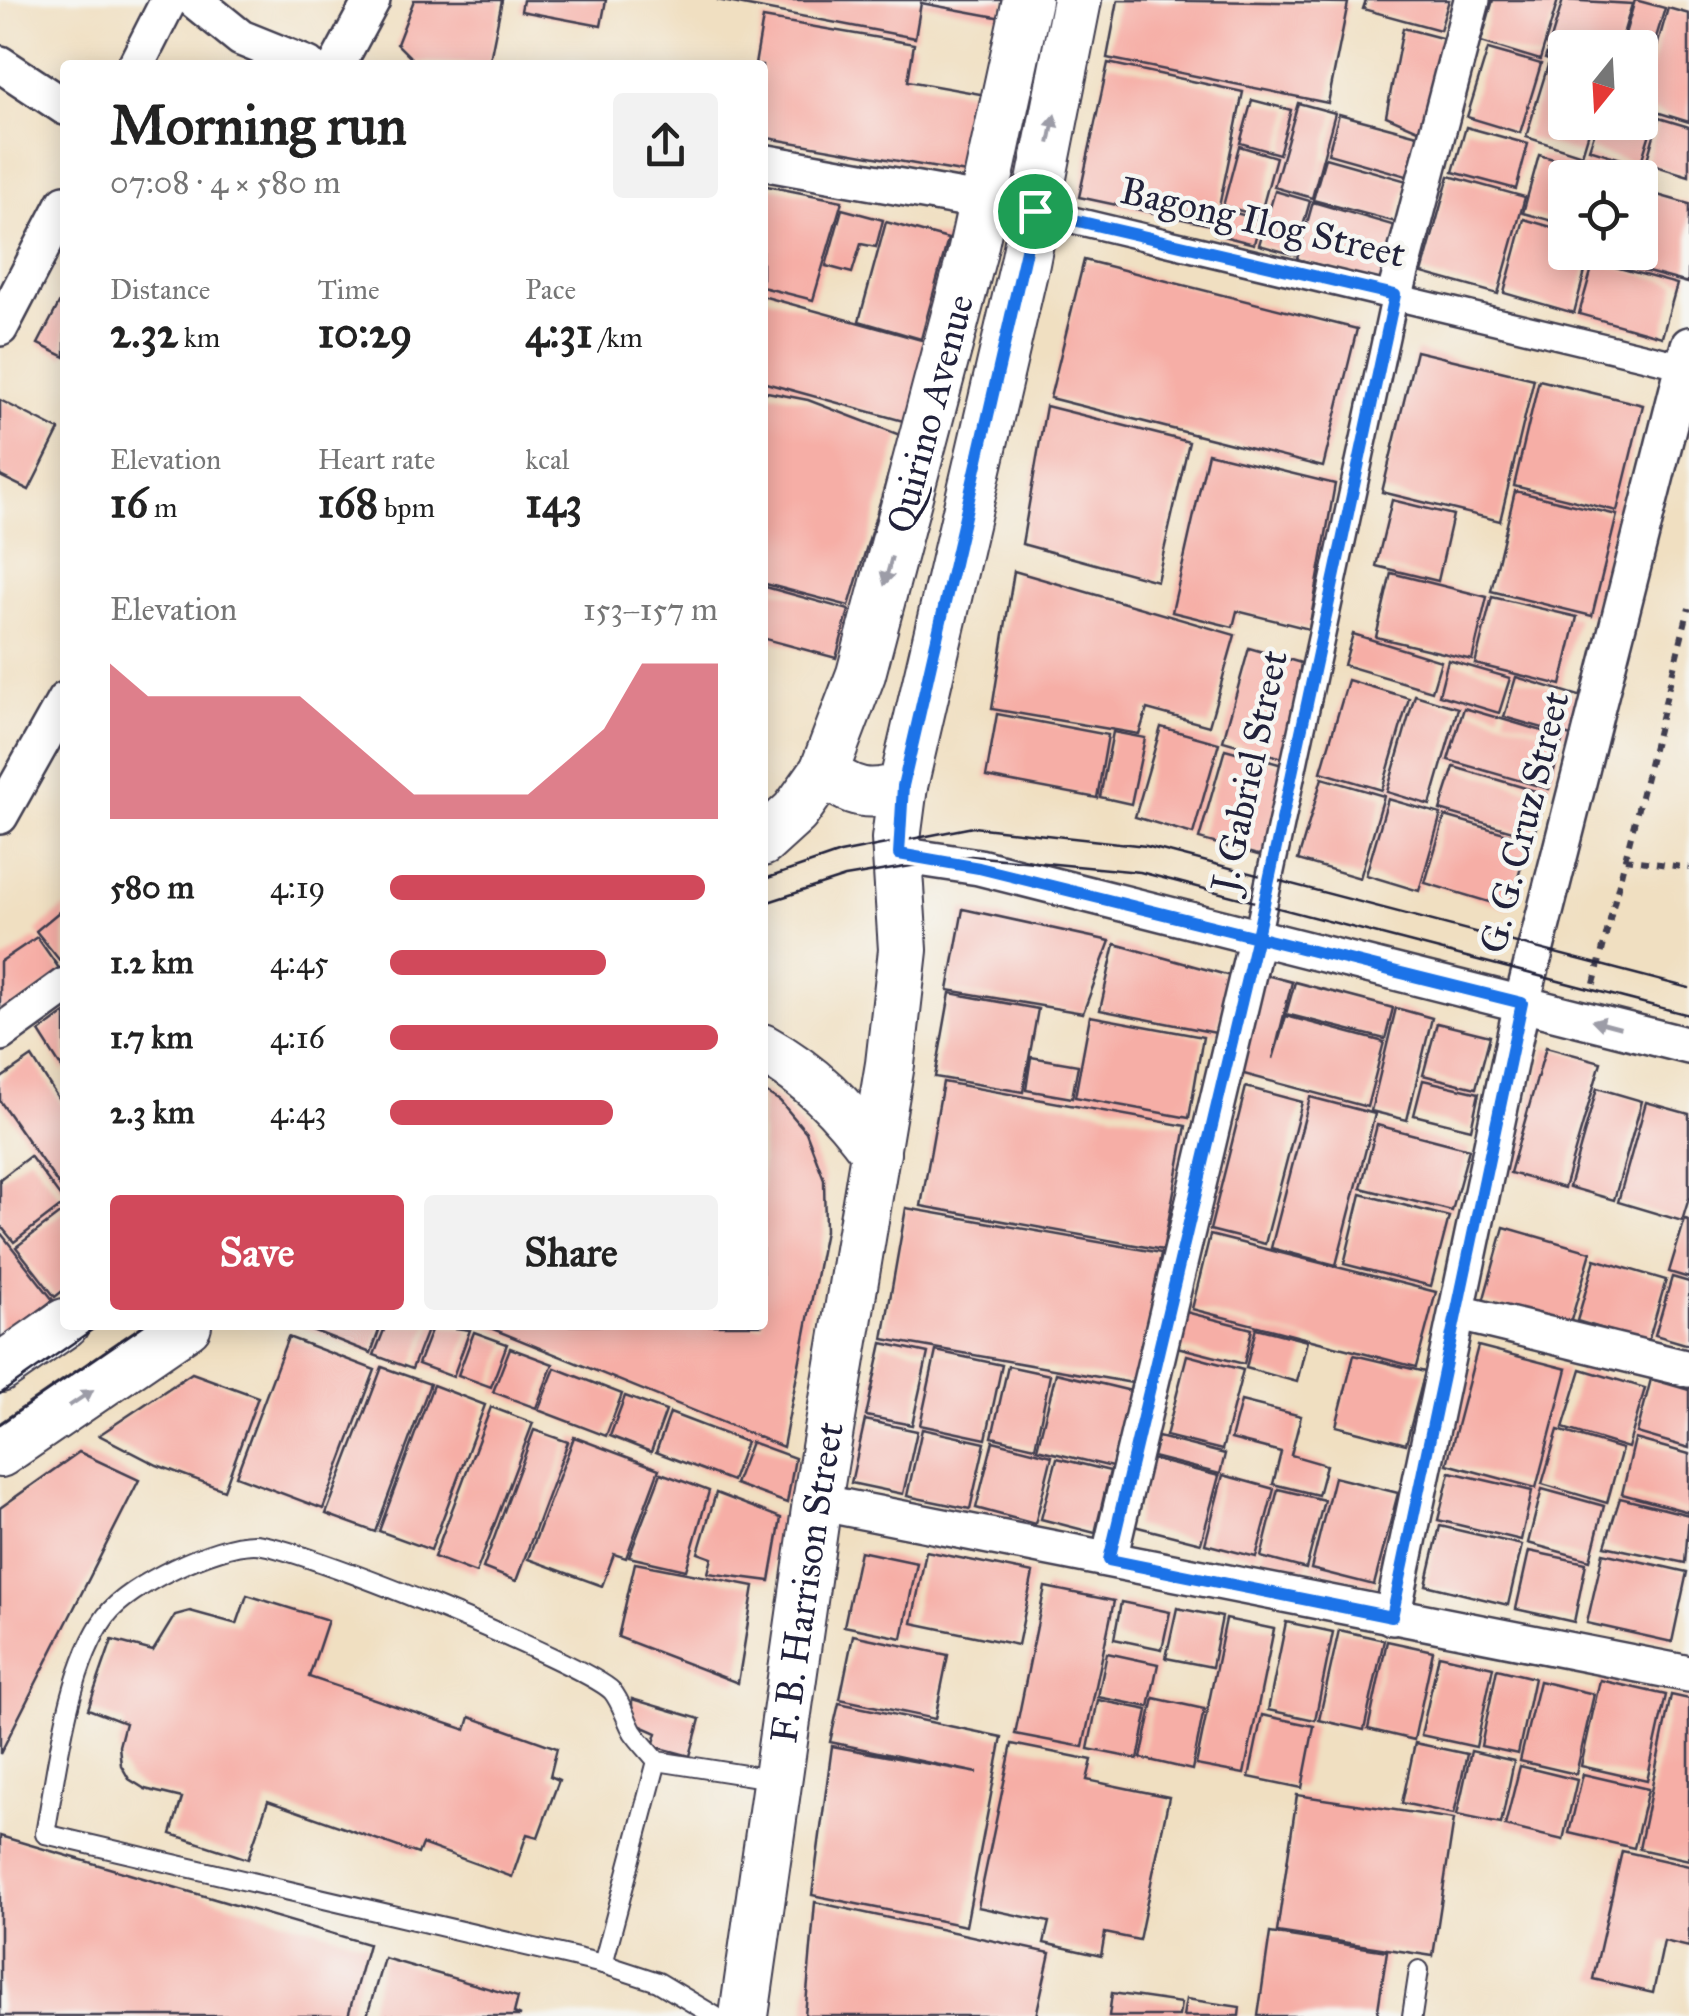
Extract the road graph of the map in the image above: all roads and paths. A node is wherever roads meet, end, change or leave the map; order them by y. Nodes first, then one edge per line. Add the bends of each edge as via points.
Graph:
1 (169, 0) edge
2 (194, 0) edge
3 (372, 0) edge
4 (1027, 0) edge
5 (1077, 0) edge
6 (1472, 0) edge
7 (139, 60) edge
8 (296, 60) edge
9 (340, 60) edge
10 (0, 64) edge
11 (60, 103) edge
12 (768, 163) edge
13 (984, 200) junction
14 (60, 209) edge
15 (1035, 211) junction
16 (13, 270) edge
17 (1395, 295) junction
18 (0, 328) edge
19 (1686, 355) edge
20 (1689, 608) edge
21 (60, 709) edge
22 (824, 771) junction
23 (903, 786) junction
24 (0, 816) edge
25 (778, 827) edge
26 (898, 847) junction
27 (1626, 859) junction
28 (1689, 868) edge
29 (1257, 936) junction
30 (60, 990) edge
31 (1522, 1003) junction
32 (1585, 1019) junction
33 (0, 1033) edge
34 (1689, 1046) edge
35 (768, 1051) edge
36 (876, 1153) junction
37 (1459, 1313) junction
38 (60, 1326) edge
39 (180, 1330) edge
40 (0, 1368) edge
41 (1689, 1369) edge
42 (0, 1453) edge
43 (817, 1502) junction
44 (1109, 1560) junction
45 (1392, 1617) junction
46 (1689, 1674) edge
47 (657, 1761) junction
48 (777, 1780) junction
49 (602, 1964) junction
50 (1419, 1970) dead end
51 (714, 2016) edge
52 (744, 2016) edge
53 (1412, 2016) edge

1 - 7 street
2 - 8 street via 241,38
3 - 9 street
4 - 13 main road, Quirino Avenue
15 -> 5 main road, Quirino Avenue
6 - 17 street, J. Gabriel Street
10 - 11 street
12 - 13 street, Bagong Ilog Street
13 - 15 street, Bagong Ilog Street
13 -> 22 main road, Quirino Avenue via 860,674
14 - 16 street
15 - 17 street, Bagong Ilog Street
15 - 23 main road, Quirino Avenue
16 - 18 street
17 - 19 street, Bagong Ilog Street
17 - 29 street, J. Gabriel Street
19 - 31 street, G. G. Cruz Street
20 - 27 path
21 - 24 street
22 - 23 main road via 861,794
22 - 25 main road, Quirino Avenue
23 - 26 main road, Quirino Avenue
26 - 29 street
26 - 36 main road, F. B. Harrison Street via 900,984
27 - 28 path
27 - 32 path
29 - 31 street
29 - 44 street, J. Gabriel Street
30 - 33 street
31 - 32 street
31 - 37 street, G. G. Cruz Street
34 -> 32 street
35 - 36 main road via 808,1074
36 - 43 main road, F. B. Harrison Street
37 - 41 street
37 - 45 street, G. G. Cruz Street
38 - 40 main road
42 -> 39 main road
43 - 44 street
43 - 48 main road, F. B. Harrison Street
44 - 45 street
45 - 46 street
47 - 48 lane
47 - 49 lane
47 - 49 lane via 612,1692 558,1659 323,1562 255,1544 203,1555 107,1615 73,1690 46,1834
48 - 52 main road, F. B. Harrison Street
49 - 51 lane via 658,1982
50 - 53 lane

